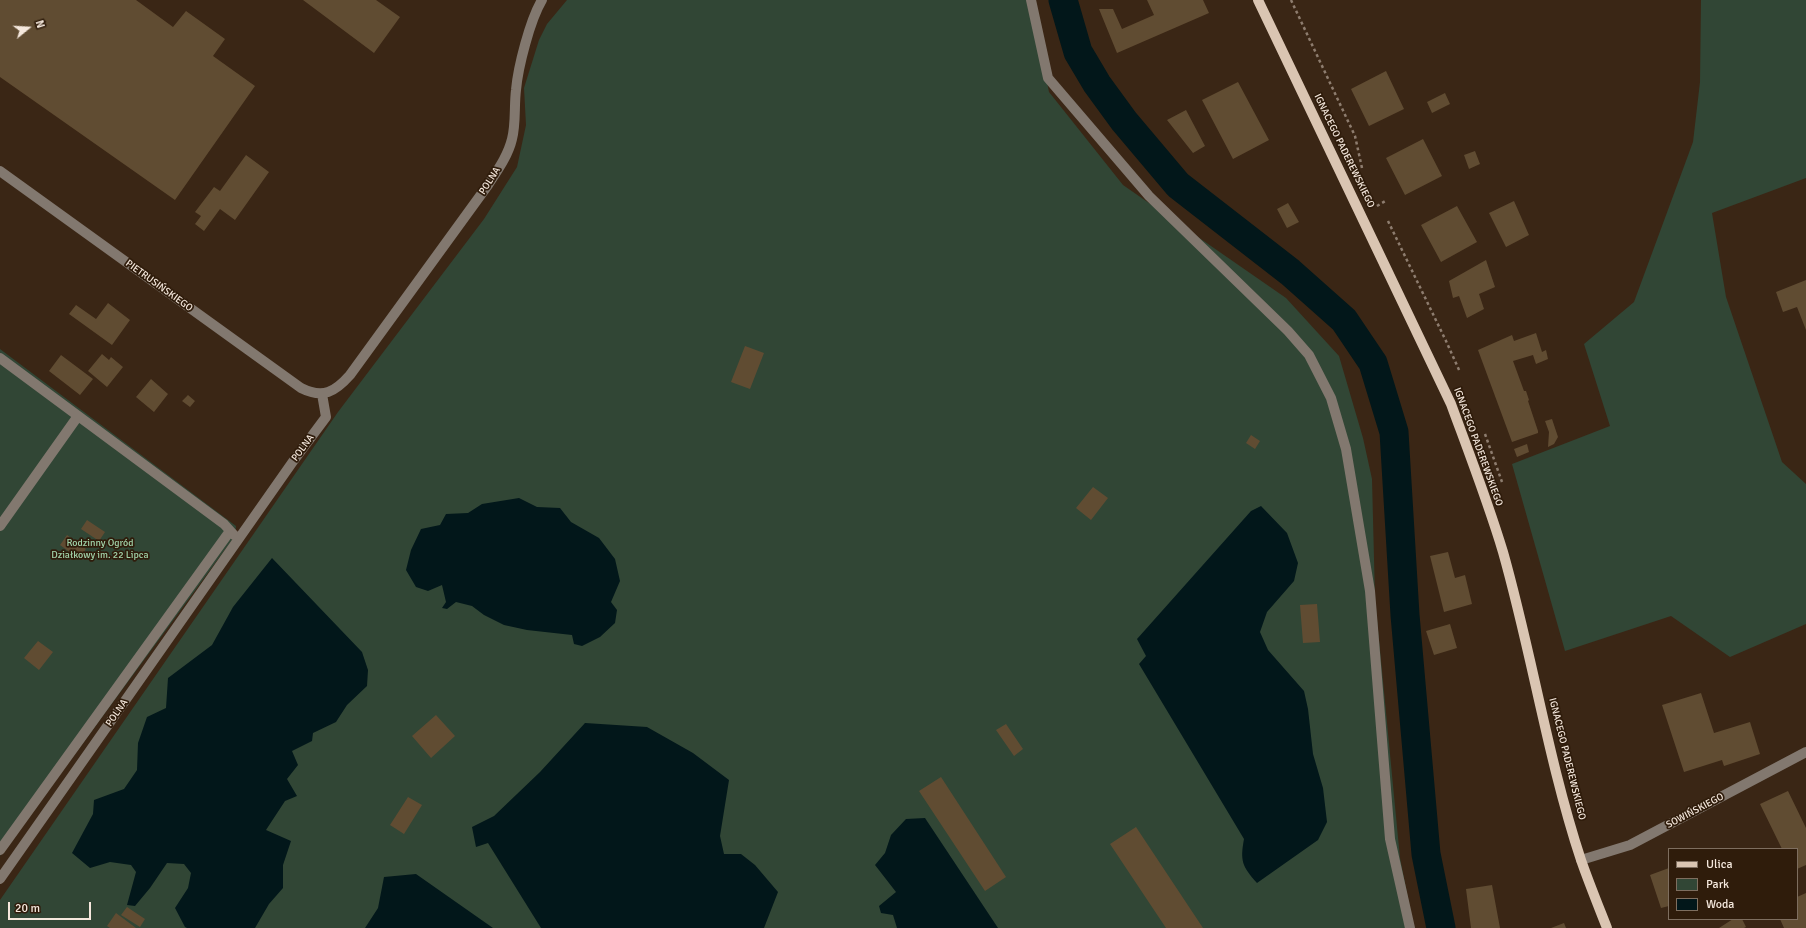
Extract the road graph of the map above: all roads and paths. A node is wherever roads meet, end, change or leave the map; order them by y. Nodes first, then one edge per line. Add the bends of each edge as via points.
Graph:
1 (542, 0) edge
2 (1032, 0) edge
3 (1258, 0) edge
4 (0, 171) edge
5 (1387, 200) dead end
6 (1374, 207) dead end
7 (0, 358) edge
8 (322, 394) junction
9 (78, 416) junction
10 (0, 526) edge
11 (230, 531) junction
12 (240, 538) junction
13 (1806, 752) edge
14 (0, 850) edge
15 (1581, 860) junction
16 (0, 879) edge
17 (1410, 928) edge
18 (1607, 928) edge

1 - 8 street, POLNA via 528,34 516,88 512,139 503,162 484,192 350,375 340,386
2 - 17 street via 1048,78 1149,196 1288,331 1309,355 1331,398 1346,449 1370,591 1390,839
3 - 15 main road, IGNACEGO PADEREWSKIEGO via 1454,411 1502,552
4 - 8 street, PIETRUSIŃSKIEGO via 301,388
5 - 6 path
7 - 9 street
8 - 12 street, POLNA via 326,417
9 - 10 street
9 - 11 street
11 - 12 street
11 - 14 street
12 - 16 street, POLNA
13 - 15 street, SOWIŃSKIEGO via 1630,845
15 - 18 main road, IGNACEGO PADEREWSKIEGO

